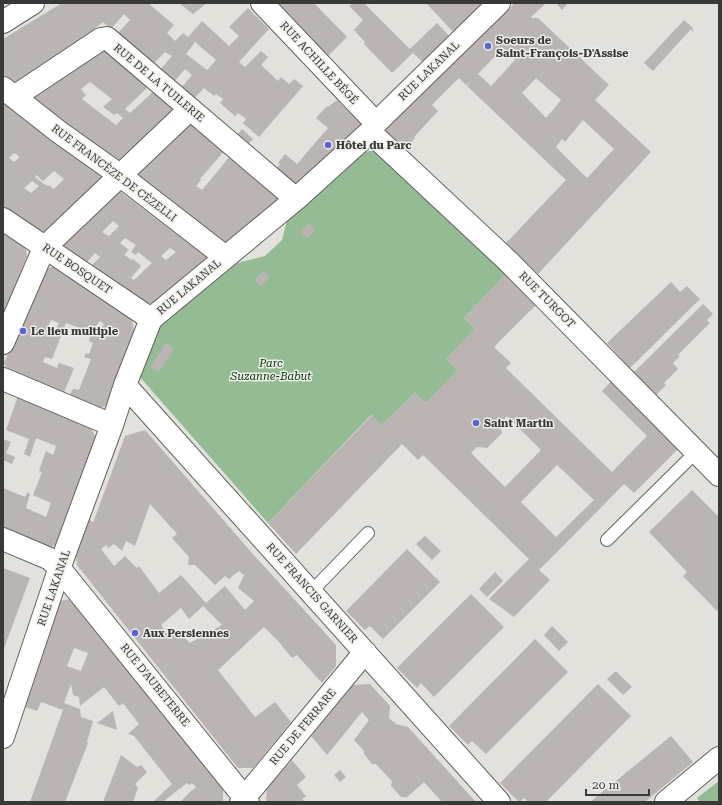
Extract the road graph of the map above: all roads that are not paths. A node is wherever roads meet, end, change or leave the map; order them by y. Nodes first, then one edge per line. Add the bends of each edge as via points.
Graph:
1 (262, 3) edge
2 (499, 3) edge
3 (8, 93) edge
4 (190, 108) junction
5 (373, 128) junction
6 (121, 176) junction
7 (296, 198) junction
8 (3, 219) edge
9 (44, 248) junction
10 (224, 258) junction
11 (151, 319) junction
12 (3, 343) edge
13 (3, 379) edge
14 (125, 385) junction
15 (112, 425) junction
16 (696, 452) junction
17 (719, 475) edge
18 (368, 533) dead end
19 (3, 539) edge
20 (608, 540) dead end
21 (60, 569) junction
22 (311, 592) junction
23 (365, 652) junction
24 (3, 737) edge
25 (719, 758) edge
26 (245, 801) edge
27 (670, 801) edge
28 (499, 802) edge

1 - 5 street, RUE ACHILLE BÉGÉ
2 - 5 street, RUE LAKANAL
3 - 4 street, RUE DE LA TUILERIE via 101,39 107,38
3 - 6 street, RUE FRANCÈZE DE CÉZELLI
4 - 6 street
4 - 7 street, RUE DE LA TUILERIE
5 - 7 street, RUE LAKANAL
5 - 16 street, RUE TURGOT
6 - 9 street
6 - 10 street, RUE FRANCÈZE DE CÉZELLI
7 - 10 street, RUE LAKANAL
8 - 9 street, RUE BOSQUET
9 - 11 street, RUE BOSQUET
9 - 12 street
10 - 11 street, RUE LAKANAL
11 - 14 street, RUE LAKANAL
13 - 15 street
14 - 15 street, RUE LAKANAL
14 - 22 street, RUE FRANCIS GARNIER
15 - 21 street, RUE LAKANAL
16 - 17 street, RUE TURGOT
16 - 20 lane
18 - 22 lane
19 - 21 street, RUE D'AUBETERRE via 50,559
21 - 24 street, RUE LAKANAL
21 - 26 street, RUE D'AUBETERRE
22 - 23 street, RUE FRANCIS GARNIER
23 - 26 street, RUE DE FERRARE
23 - 28 street, RUE FRANCIS GARNIER
25 - 27 street

